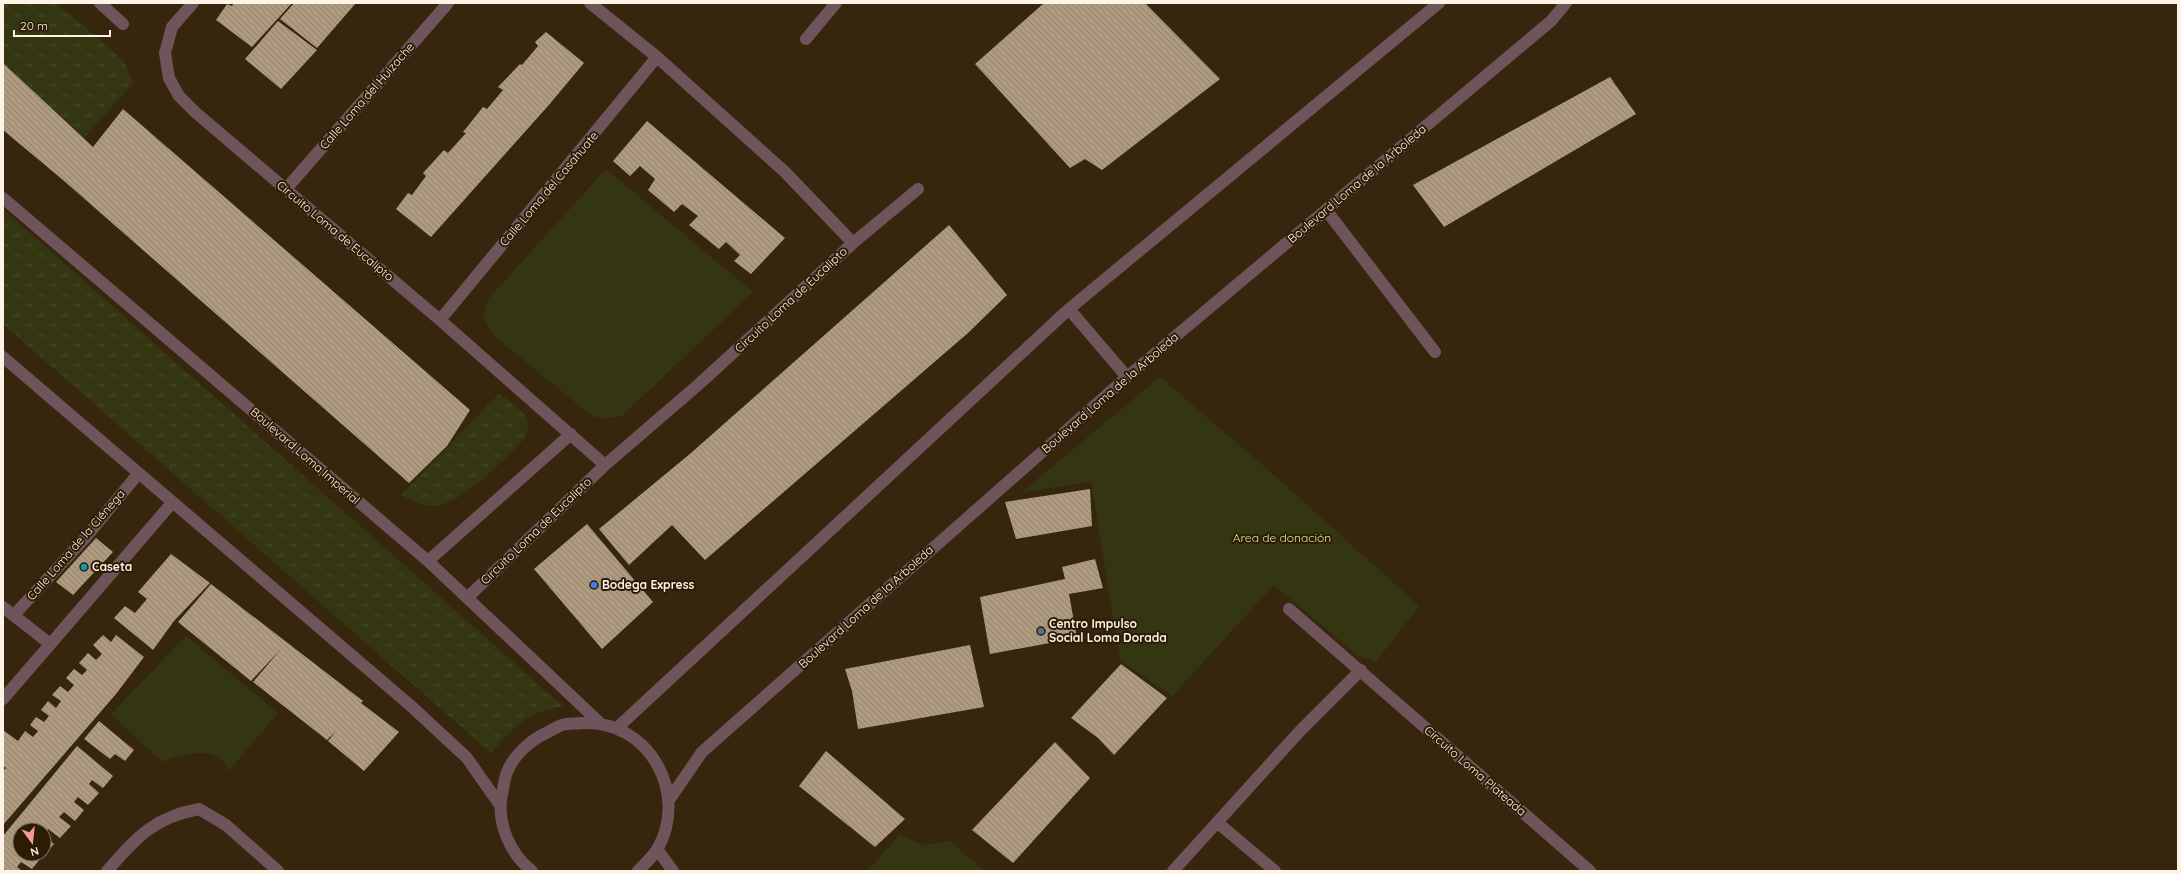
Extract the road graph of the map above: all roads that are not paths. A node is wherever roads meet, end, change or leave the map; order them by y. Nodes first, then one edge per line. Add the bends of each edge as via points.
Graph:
1 (100, 3) edge
2 (193, 3) edge
3 (448, 3) edge
4 (590, 3) edge
5 (836, 3) edge
6 (1439, 3) edge
7 (1566, 3) edge
8 (123, 24) dead end
9 (806, 39) dead end
10 (658, 57) junction
11 (286, 189) junction
12 (918, 189) dead end
13 (3, 198) edge
14 (1326, 210) junction
15 (853, 243) junction
16 (1069, 309) junction
17 (440, 320) junction
18 (1435, 352) dead end
19 (3, 357) edge
20 (1127, 377) junction
21 (571, 434) junction
22 (605, 465) junction
23 (138, 474) junction
24 (172, 503) junction
25 (428, 561) junction
26 (467, 598) junction
27 (3, 606) edge
28 (1289, 608) dead end
29 (14, 615) junction
30 (50, 644) junction
31 (1361, 670) junction
32 (3, 699) edge
33 (599, 722) junction
34 (617, 728) junction
35 (669, 800) junction
36 (500, 805) junction
37 (1218, 823) junction
38 (657, 849) junction
39 (107, 871) edge
40 (278, 871) edge
41 (532, 871) edge
42 (638, 871) edge
43 (673, 871) edge
44 (1173, 871) edge
45 (1275, 871) edge
46 (1590, 871) edge

1 - 8 street
2 - 11 street, Circuito Loma de Eucalipto via 172,27 166,53 169,78 179,96 195,112
3 - 11 street, Calle Loma del Huizache
4 - 10 street, Circuito Loma de Eucalipto
5 - 9 street
6 - 16 street
7 - 14 street, Boulevard Loma de la Arboleda via 1545,26
10 - 15 street, Circuito Loma de Eucalipto via 785,172
10 - 17 street, Calle Loma del Casahuate
11 - 17 street, Circuito Loma de Eucalipto
12 - 15 street
13 - 25 street, Boulevard Loma Imperial
14 - 18 street
14 - 20 street, Boulevard Loma de la Arboleda
15 - 22 street, Circuito Loma de Eucalipto via 698,385
16 - 20 street
16 - 34 street
17 - 21 street, Circuito Loma de Eucalipto
19 - 23 street
20 - 35 street, Boulevard Loma de la Arboleda via 702,752
21 - 22 street, Circuito Loma de Eucalipto
21 - 25 street
22 - 26 street, Circuito Loma de Eucalipto
23 - 24 street
23 - 29 street, Calle Loma de la Ciénega via 86,537
24 - 30 street
24 - 36 street via 410,706 467,758
25 - 26 street, Boulevard Loma Imperial
26 - 33 street, Boulevard Loma Imperial
27 - 29 street
28 - 31 street, Circuito Loma Plateada
29 - 30 street
30 - 32 street
31 - 37 street via 1299,732
31 - 46 street, Circuito Loma Plateada
33 - 34 street
33 - 36 street via 563,724 530,741 508,770
34 - 35 street via 643,745 661,770
35 - 38 street via 667,826
36 - 41 street via 505,836 521,862
37 - 44 street
37 - 45 street
38 - 42 street
38 - 43 street
39 - 40 street via 132,843 160,820 199,809 226,825

